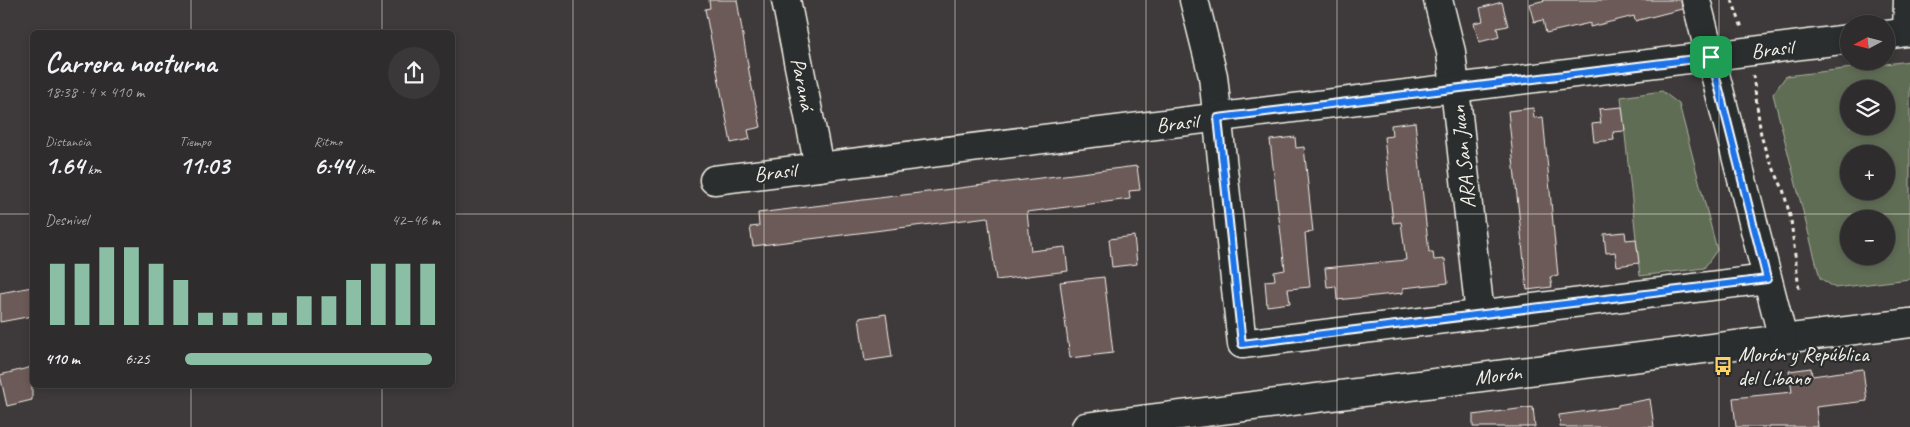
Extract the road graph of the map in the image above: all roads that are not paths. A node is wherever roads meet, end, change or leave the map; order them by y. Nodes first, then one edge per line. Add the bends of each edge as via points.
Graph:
1 (786, 0) edge
2 (1194, 0) edge
3 (1438, 0) edge
4 (1696, 0) edge
5 (1908, 0) edge
6 (1897, 33) edge
7 (1840, 40) edge
8 (1711, 57) junction
9 (1455, 88) junction
10 (1218, 118) junction
11 (819, 167) junction
12 (714, 180) dead end
13 (1767, 279) junction
14 (1480, 315) junction
15 (1910, 323) edge
16 (1783, 339) junction
17 (1086, 427) edge

1 - 11 street, Paraná
2 - 10 street via 1213,76
3 - 9 street, ARA San Juan via 1451,52
4 - 8 street
5 - 6 street
7 - 8 street, Brasil
8 - 9 street, Brasil
8 - 13 street
9 - 10 street, Brasil
9 - 14 street, ARA San Juan
10 - 11 street, Brasil
10 - 14 street via 1242,344
11 - 12 street, Brasil
13 - 14 street
13 - 16 street
15 - 16 street, Morón
16 - 17 street, Morón

